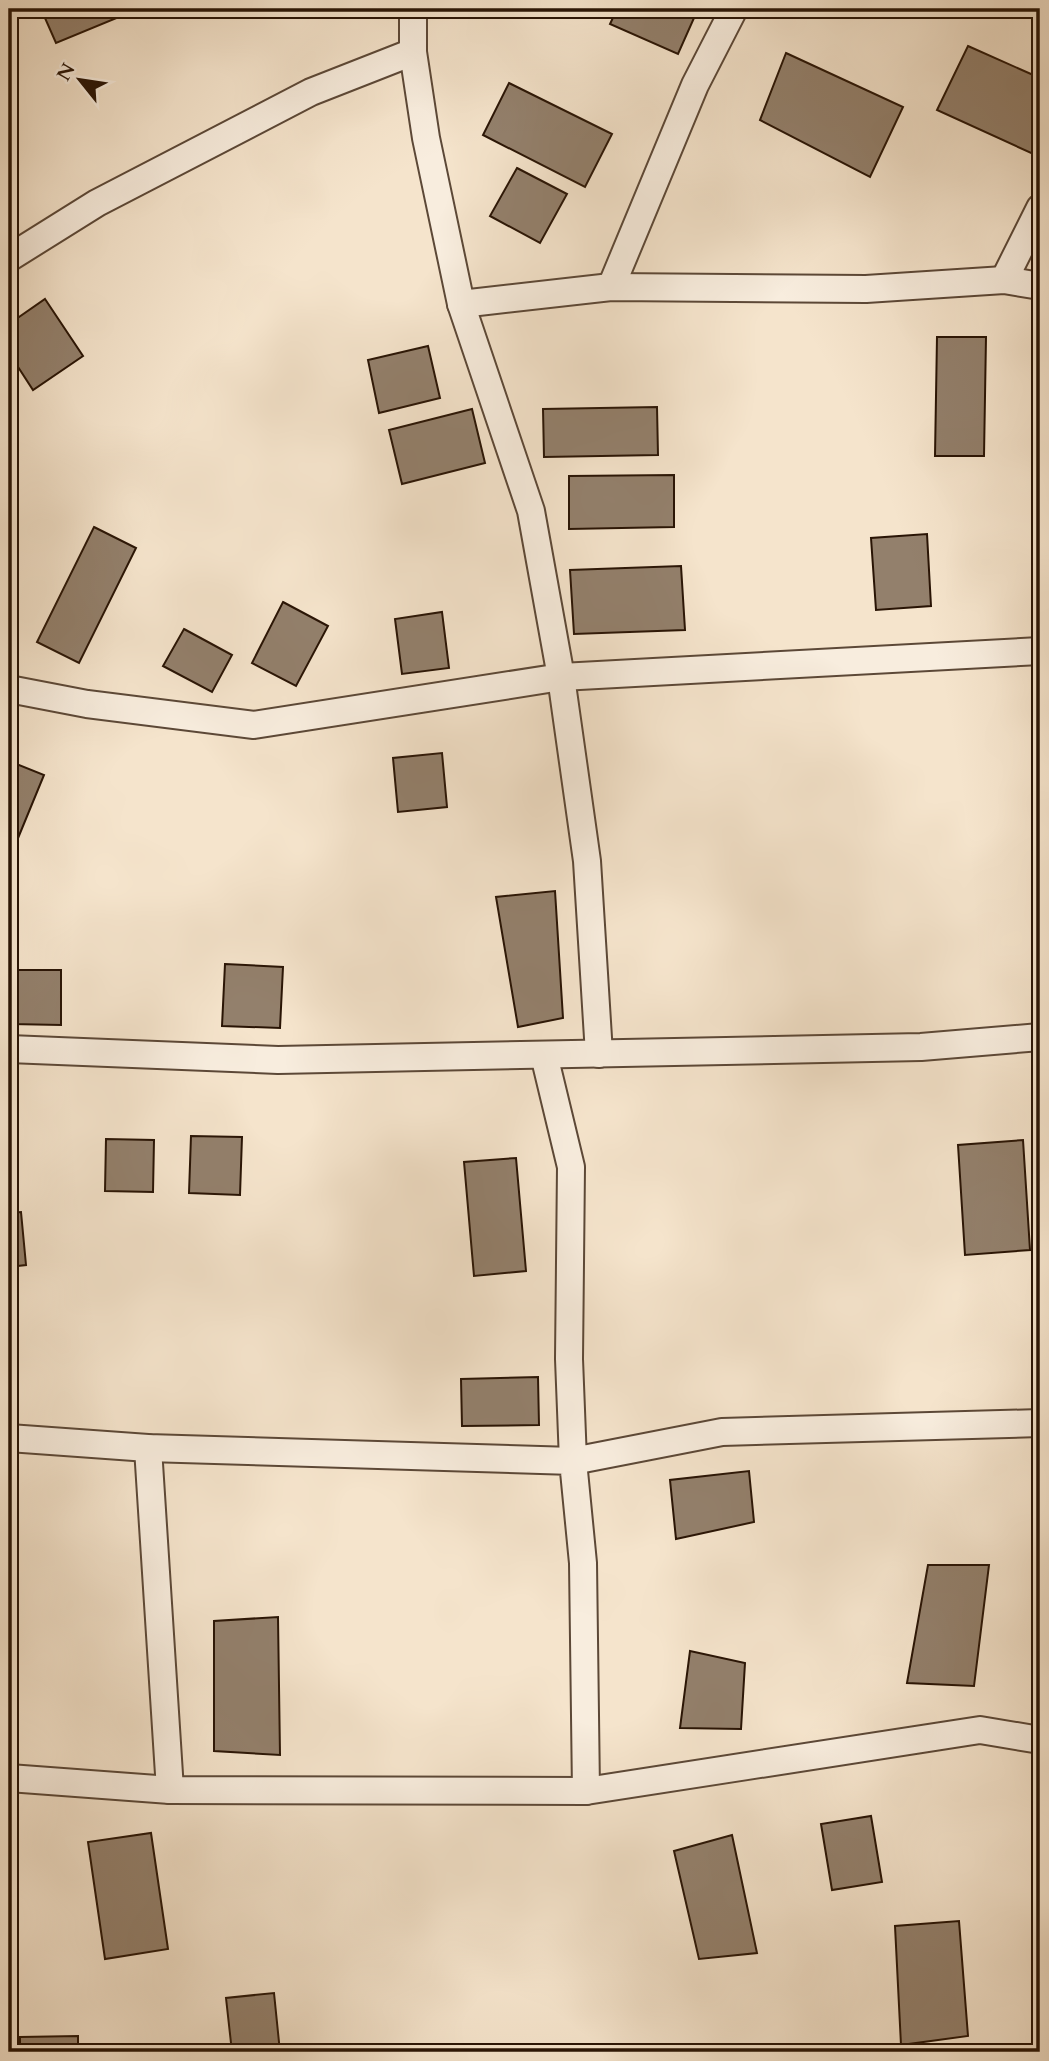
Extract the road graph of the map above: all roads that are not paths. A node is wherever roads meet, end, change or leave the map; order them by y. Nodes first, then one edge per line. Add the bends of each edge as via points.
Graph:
1 (413, 9) edge
2 (734, 9) edge
3 (413, 52) junction
4 (1040, 208) edge
5 (9, 258) edge
6 (1004, 280) junction
7 (1040, 286) edge
8 (611, 287) junction
9 (461, 304) junction
10 (1040, 651) edge
11 (561, 677) junction
12 (9, 689) edge
13 (1040, 1037) edge
14 (9, 1049) edge
15 (599, 1054) junction
16 (544, 1055) junction
17 (1040, 1423) edge
18 (9, 1438) edge
19 (148, 1448) junction
20 (573, 1461) junction
21 (1040, 1740) edge
22 (9, 1778) edge
23 (170, 1790) junction
24 (586, 1791) junction

1 - 3 street
2 - 8 street via 695,85
3 - 5 street via 311,92 97,203
3 - 9 street
4 - 6 street
6 - 7 street
6 - 8 street via 866,289
8 - 9 street
9 - 11 street via 531,511
10 - 11 street
11 - 12 street via 254,725 87,704
11 - 15 street via 587,861
13 - 15 street via 921,1047
14 - 16 street via 278,1060
15 - 16 street
16 - 20 street via 571,1167
17 - 20 street via 722,1432
18 - 19 street
19 - 20 street
19 - 23 street
20 - 24 street via 583,1563
21 - 24 street via 980,1730
22 - 23 street
23 - 24 street

